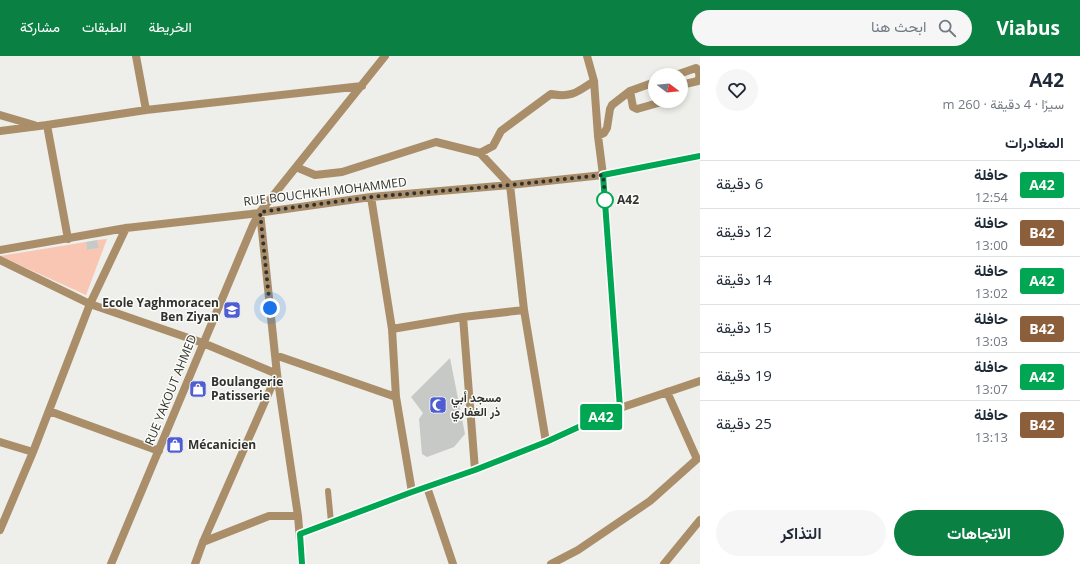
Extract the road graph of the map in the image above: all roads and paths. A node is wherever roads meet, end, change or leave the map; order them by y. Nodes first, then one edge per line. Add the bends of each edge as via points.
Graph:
1 (136, 56) edge
2 (385, 56) edge
3 (587, 56) edge
4 (688, 71) edge
5 (594, 81) junction
6 (688, 83) edge
7 (648, 85) edge
8 (362, 86) junction
9 (630, 92) junction
10 (648, 106) edge
11 (146, 110) junction
12 (0, 115) edge
13 (47, 125) junction
14 (37, 126) junction
15 (0, 131) edge
16 (598, 136) junction
17 (480, 154) junction
18 (700, 156) edge
19 (296, 168) junction
20 (603, 175) junction
21 (510, 185) junction
22 (371, 197) junction
23 (260, 212) junction
24 (126, 228) junction
25 (68, 239) junction
26 (0, 250) edge
27 (0, 260) edge
28 (90, 304) junction
29 (524, 310) junction
30 (463, 317) junction
31 (392, 329) junction
32 (203, 343) junction
33 (275, 355) junction
34 (277, 374) junction
35 (700, 381) edge
36 (667, 392) junction
37 (396, 396) junction
38 (620, 408) junction
39 (49, 411) junction
40 (0, 442) edge
41 (546, 442) junction
42 (159, 451) junction
43 (33, 452) junction
44 (698, 461) edge
45 (475, 470) junction
46 (427, 487) junction
47 (328, 491) dead end
48 (412, 492) junction
49 (298, 516) junction
50 (700, 520) edge
51 (331, 522) junction
52 (0, 530) edge
53 (300, 534) junction
54 (203, 542) junction
55 (111, 564) edge
56 (196, 564) edge
57 (302, 564) edge
58 (453, 564) edge
59 (551, 564) edge
60 (664, 564) edge

1 - 11 street
2 - 8 street, RUE YAKOUT AHMED
3 - 5 street
4 - 6 street via 696,68 700,76 698,81
5 - 16 street
5 - 17 street via 576,93 562,96 551,94 502,131 493,146
7 - 9 street
8 - 11 street
8 - 19 street, RUE YAKOUT AHMED
9 - 10 street via 633,107 637,109
9 - 16 street via 612,105 607,128
11 - 13 street
12 - 14 street
13 - 14 street
13 - 25 street
14 - 15 street
16 - 20 street
17 - 19 street via 436,142 342,172 315,175
17 - 21 street
18 - 20 street, RUE BOUCHKHI MOHAMMED
19 - 23 street, RUE YAKOUT AHMED
20 - 21 street, RUE BOUCHKHI MOHAMMED
20 - 38 street
21 - 22 street, RUE BOUCHKHI MOHAMMED
21 - 29 street
22 - 23 street, RUE BOUCHKHI MOHAMMED
22 - 31 street
23 - 24 street, RUE BOUCHKHI MOHAMMED
23 - 32 street, RUE YAKOUT AHMED
23 - 33 street
24 - 25 street, RUE BOUCHKHI MOHAMMED
24 - 28 street
25 - 26 street, RUE BOUCHKHI MOHAMMED
27 - 28 street
28 - 32 street
28 - 39 street
29 - 30 street
29 - 41 street
30 - 31 street
30 - 45 street
31 - 37 street
32 - 34 street
32 - 42 street, RUE YAKOUT AHMED
33 - 34 street
33 - 37 street
34 - 49 street
34 - 54 street
35 - 36 street
36 - 38 street
36 - 44 street
37 - 48 street
38 - 41 street
39 - 42 street
39 - 43 street
40 - 43 street
41 - 45 street
42 - 55 street, RUE YAKOUT AHMED
43 - 52 street
44 - 59 street via 650,501 578,550
45 - 46 street
46 - 48 street
46 - 58 street
47 - 51 lane
48 - 51 street
49 - 53 street
49 - 54 street via 269,516
50 - 60 street
51 - 53 street
53 - 57 street
54 - 56 street

